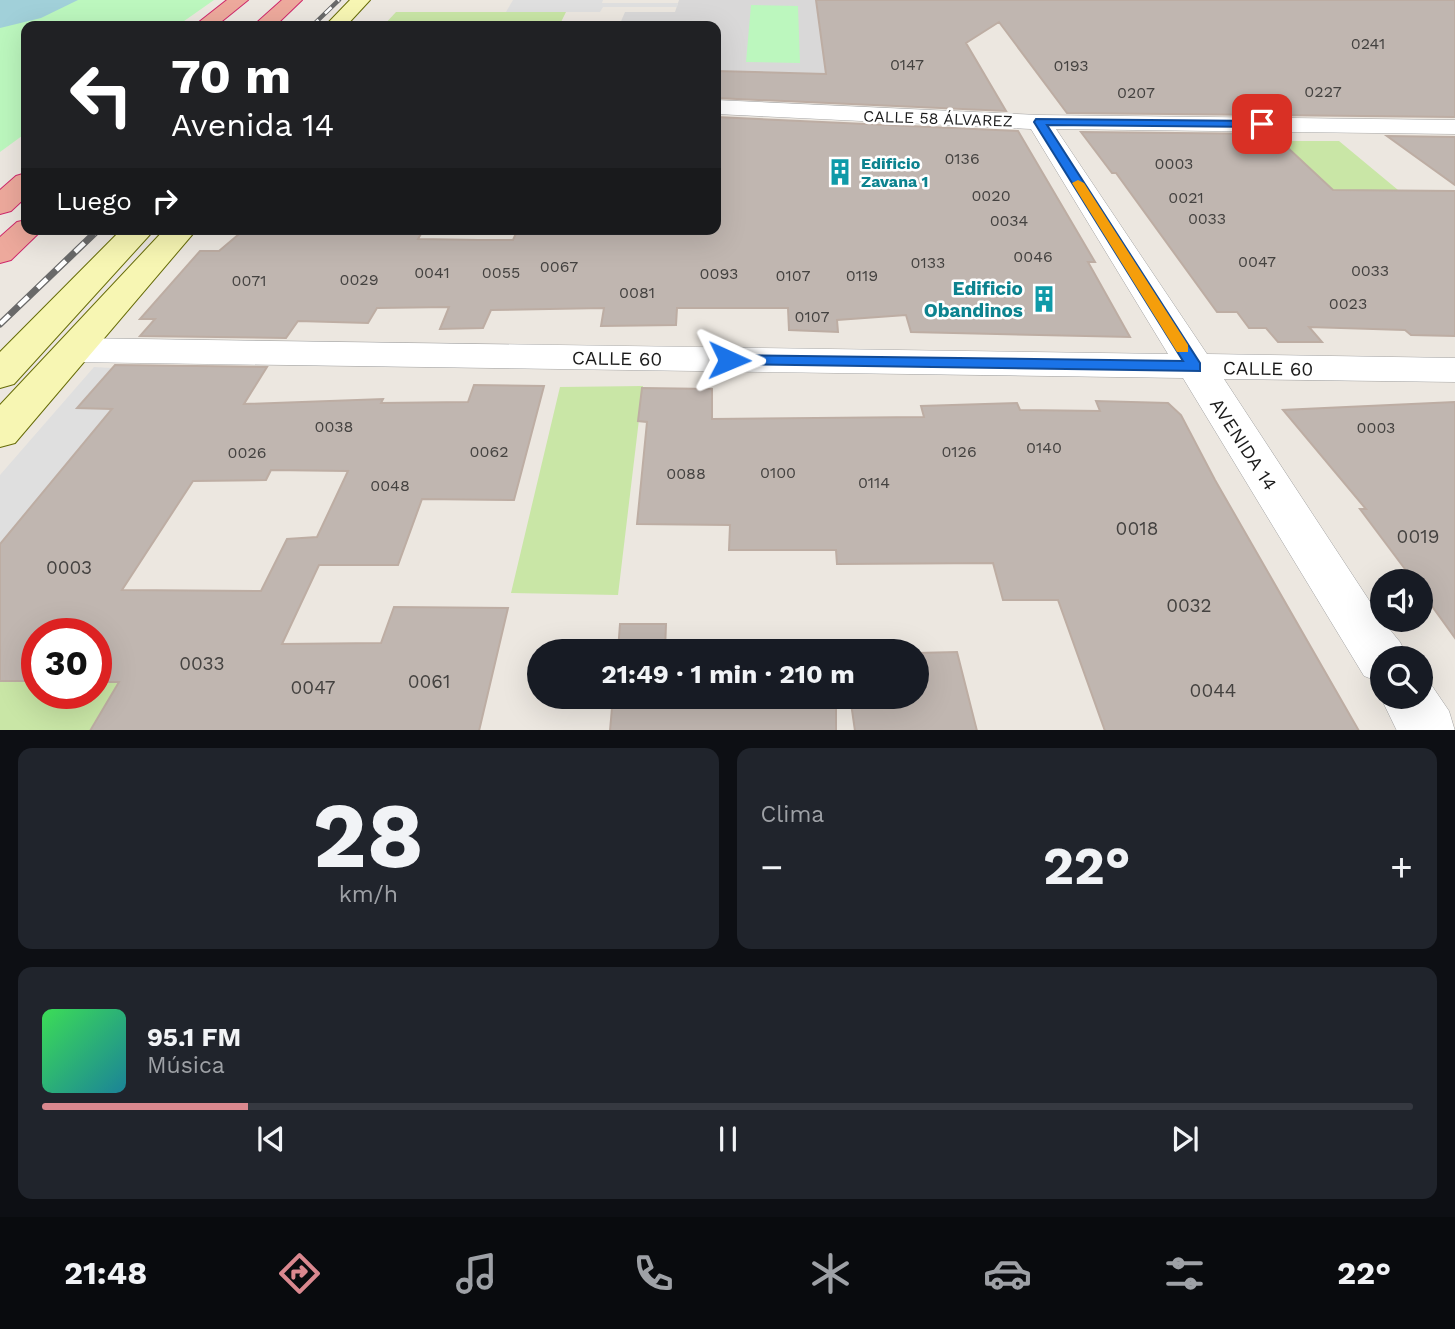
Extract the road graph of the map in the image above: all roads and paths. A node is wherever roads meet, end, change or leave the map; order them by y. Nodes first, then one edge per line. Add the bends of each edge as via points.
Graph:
1 (239, 0) edge
2 (293, 0) edge
3 (361, 0) edge
4 (211, 21) edge
5 (269, 21) edge
6 (340, 21) edge
7 (721, 107) edge
8 (1039, 122) junction
9 (1455, 127) edge
10 (21, 167) edge
11 (0, 183) edge
12 (21, 186) edge
13 (0, 205) edge
14 (133, 235) edge
15 (177, 235) edge
16 (73, 350) junction
17 (1194, 367) junction
18 (1455, 370) edge
19 (0, 375) edge
20 (0, 432) edge
21 (1374, 646) edge
22 (1415, 709) edge
23 (1429, 730) edge

1 - 4 highway
2 - 5 highway
3 - 6 main road
7 - 8 street, CALLE 58 ÁLVAREZ
8 - 9 street, CALLE 58 ÁLVAREZ
8 - 17 street, AVENIDA 14
10 - 11 highway
12 - 13 highway
14 - 19 main road
15 - 16 main road
16 - 17 street, CALLE 60
16 - 20 main road
17 - 18 street, CALLE 60
17 - 21 street, AVENIDA 14
22 - 23 street

